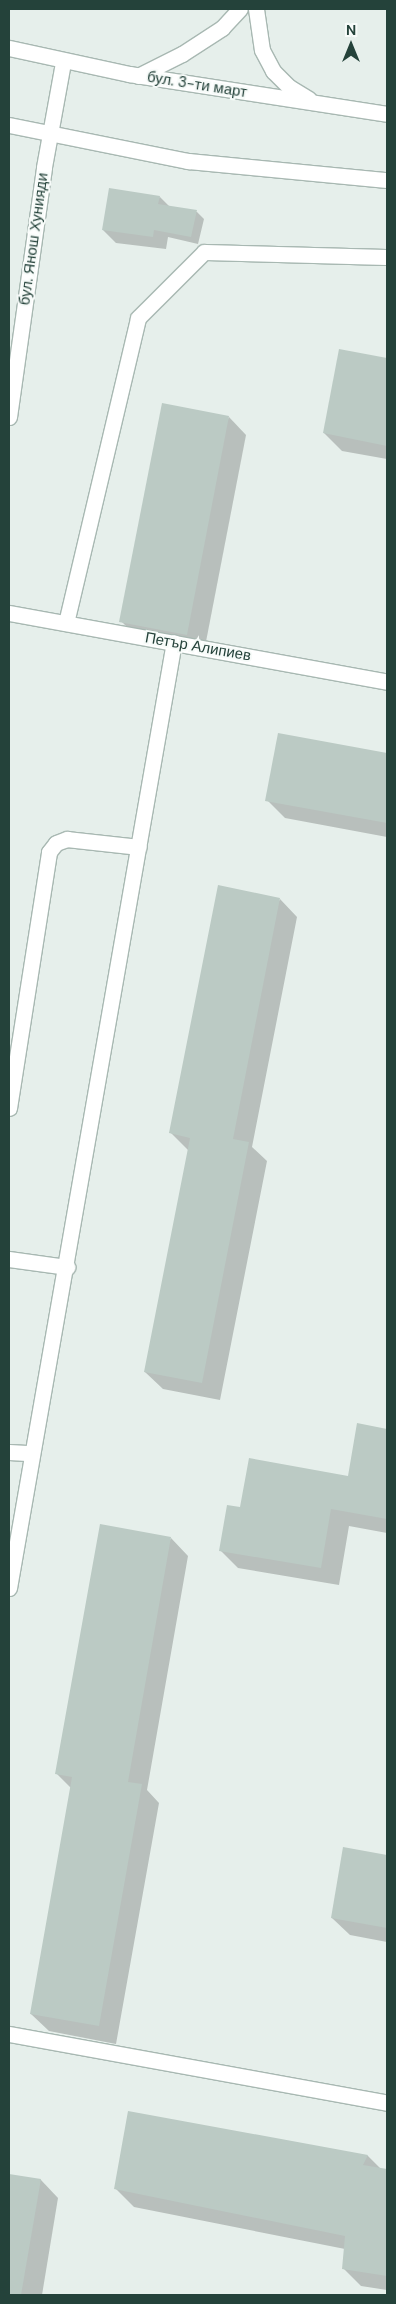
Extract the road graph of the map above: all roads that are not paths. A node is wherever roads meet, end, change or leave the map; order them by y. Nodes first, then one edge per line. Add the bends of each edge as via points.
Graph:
1 (240, 9) edge
2 (256, 9) edge
3 (9, 48) edge
4 (63, 62) junction
5 (138, 76) junction
6 (325, 104) junction
7 (387, 114) edge
8 (9, 125) edge
9 (50, 136) junction
10 (387, 180) edge
11 (387, 257) edge
12 (9, 417) edge
13 (9, 613) edge
14 (66, 623) junction
15 (174, 642) junction
16 (387, 682) edge
17 (139, 847) junction
18 (9, 1108) edge
19 (9, 1259) edge
20 (67, 1267) junction
21 (9, 1452) edge
22 (31, 1453) junction
23 (9, 1588) edge
24 (9, 2034) edge
25 (387, 2103) edge

1 - 5 street via 222,28 182,54
2 - 6 street via 262,50 273,71 289,87
3 - 4 street, бул. 3-ти март
4 - 5 street, бул. 3-ти март
4 - 9 street, бул. Янош Хунияди
5 - 6 street, бул. 3-ти март
6 - 7 street, бул. 3-ти март
8 - 9 street
9 - 10 street via 188,161
9 - 12 street, бул. Янош Хунияди
11 - 14 street via 204,252 138,318
13 - 14 street, Петър Алипиев
14 - 15 street, Петър Алипиев
15 - 16 street, Петър Алипиев
15 - 17 street
17 - 18 street via 67,839 56,843 49,852
17 - 20 street
19 - 20 street
20 - 22 street
21 - 22 street
22 - 23 street
24 - 25 street

